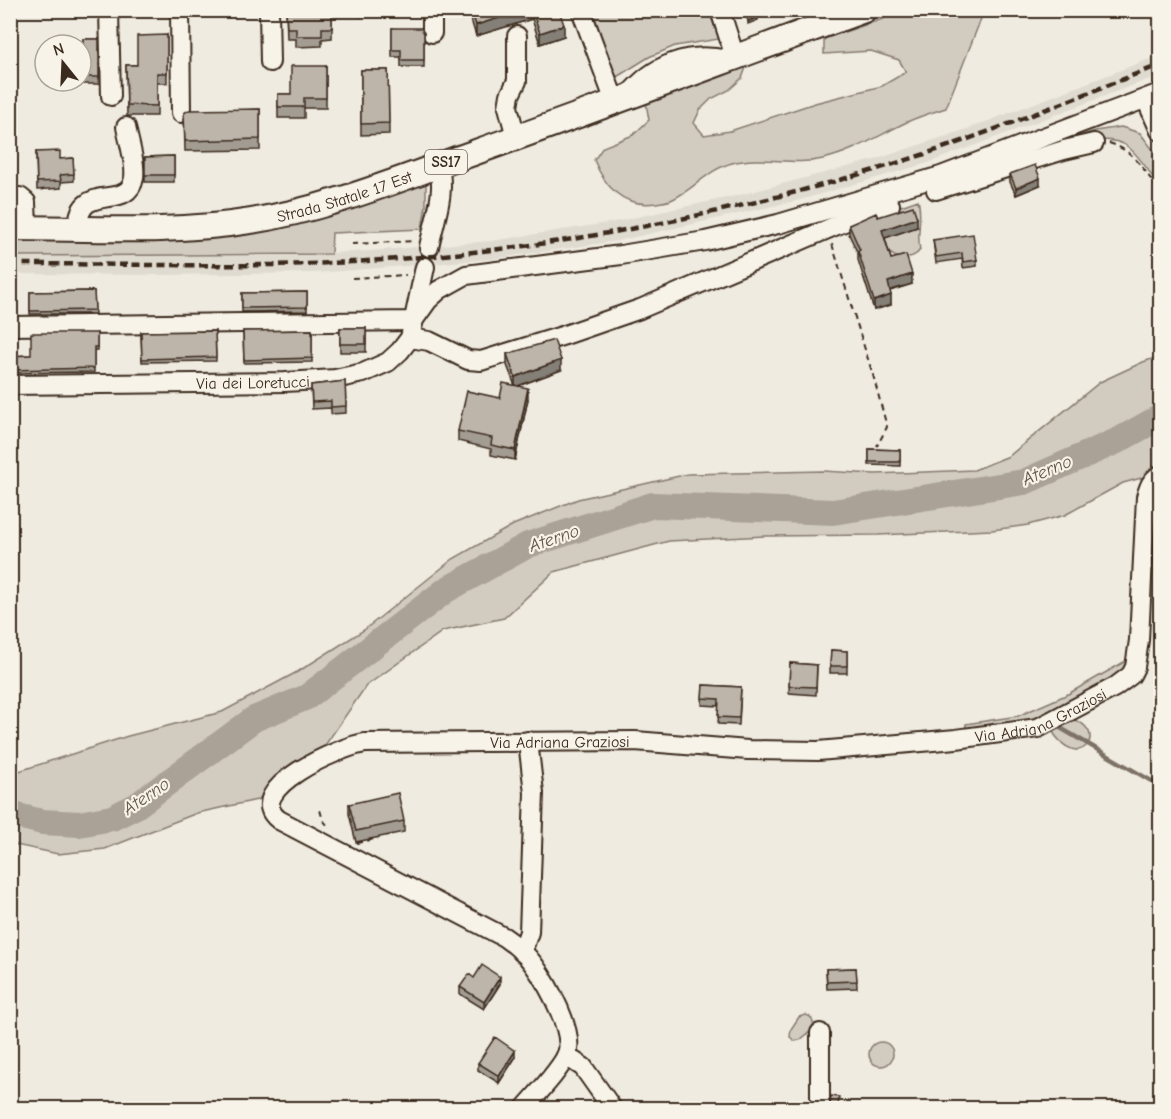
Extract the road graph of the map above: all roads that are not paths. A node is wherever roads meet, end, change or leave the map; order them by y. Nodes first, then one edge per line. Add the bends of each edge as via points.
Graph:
1 (110, 10) edge
2 (180, 10) edge
3 (270, 10) edge
4 (432, 10) edge
5 (581, 10) edge
6 (720, 10) edge
7 (864, 10) edge
8 (432, 33) dead end
9 (517, 36) dead end
10 (731, 59) junction
11 (270, 62) dead end
12 (111, 96) dead end
13 (1153, 96) edge
14 (621, 100) junction
15 (181, 113) dead end
16 (126, 127) dead end
17 (1161, 132) edge
18 (516, 137) junction
19 (1094, 143) road end
20 (438, 165) junction
21 (10, 197) edge
22 (805, 217) junction
23 (19, 228) edge
24 (78, 228) junction
25 (819, 234) junction
26 (430, 244) road end
27 (424, 271) road end
28 (10, 326) edge
29 (412, 329) junction
30 (10, 385) edge
31 (1161, 475) edge
32 (528, 741) junction
33 (522, 952) junction
34 (820, 1034) dead end
35 (566, 1056) junction
36 (525, 1108) edge
37 (612, 1108) edge
38 (820, 1108) edge

1 - 12 street
2 - 15 street
3 - 11 street
4 - 8 street
5 - 14 street
6 - 10 street
7 - 10 main road, Strada Statale 17 Est / SS17
9 - 18 street via 517,81 508,107
10 - 14 main road, Strada Statale 17 Est / SS17
13 - 17 street
13 - 22 street via 961,169
14 - 18 main road, Strada Statale 17 Est / SS17
16 - 24 street via 134,169 132,184 122,194 86,204 79,212
18 - 20 main road, Strada Statale 17 Est / SS17
19 - 25 street via 870,211
20 - 24 main road, Strada Statale 17 Est / SS17 via 320,206 256,220 185,228
20 - 26 street via 441,190
21 - 23 street via 25,200 28,209
22 - 25 street
22 - 29 street, Via dei Loretucci via 651,250 477,272 443,286 424,330
23 - 24 main road, Strada Statale 17 Est / SS17
25 - 29 street via 640,309 481,361 468,360
27 - 29 street
28 - 29 street
29 - 30 street, Via dei Loretucci via 394,357 382,365 335,379
31 - 32 street, Via Adriana Graziosi via 1149,486 1146,497 1135,667 1115,687 1038,728 818,751 635,741
32 - 33 street via 534,793 529,932
32 - 33 street, Via Adriana Graziosi via 373,742 349,746 303,769 273,793 268,804 272,814 288,826 498,934
33 - 35 street, Via Adriana Graziosi via 539,972 559,1012 567,1037
34 - 38 street
35 - 36 street
35 - 37 street via 583,1067

